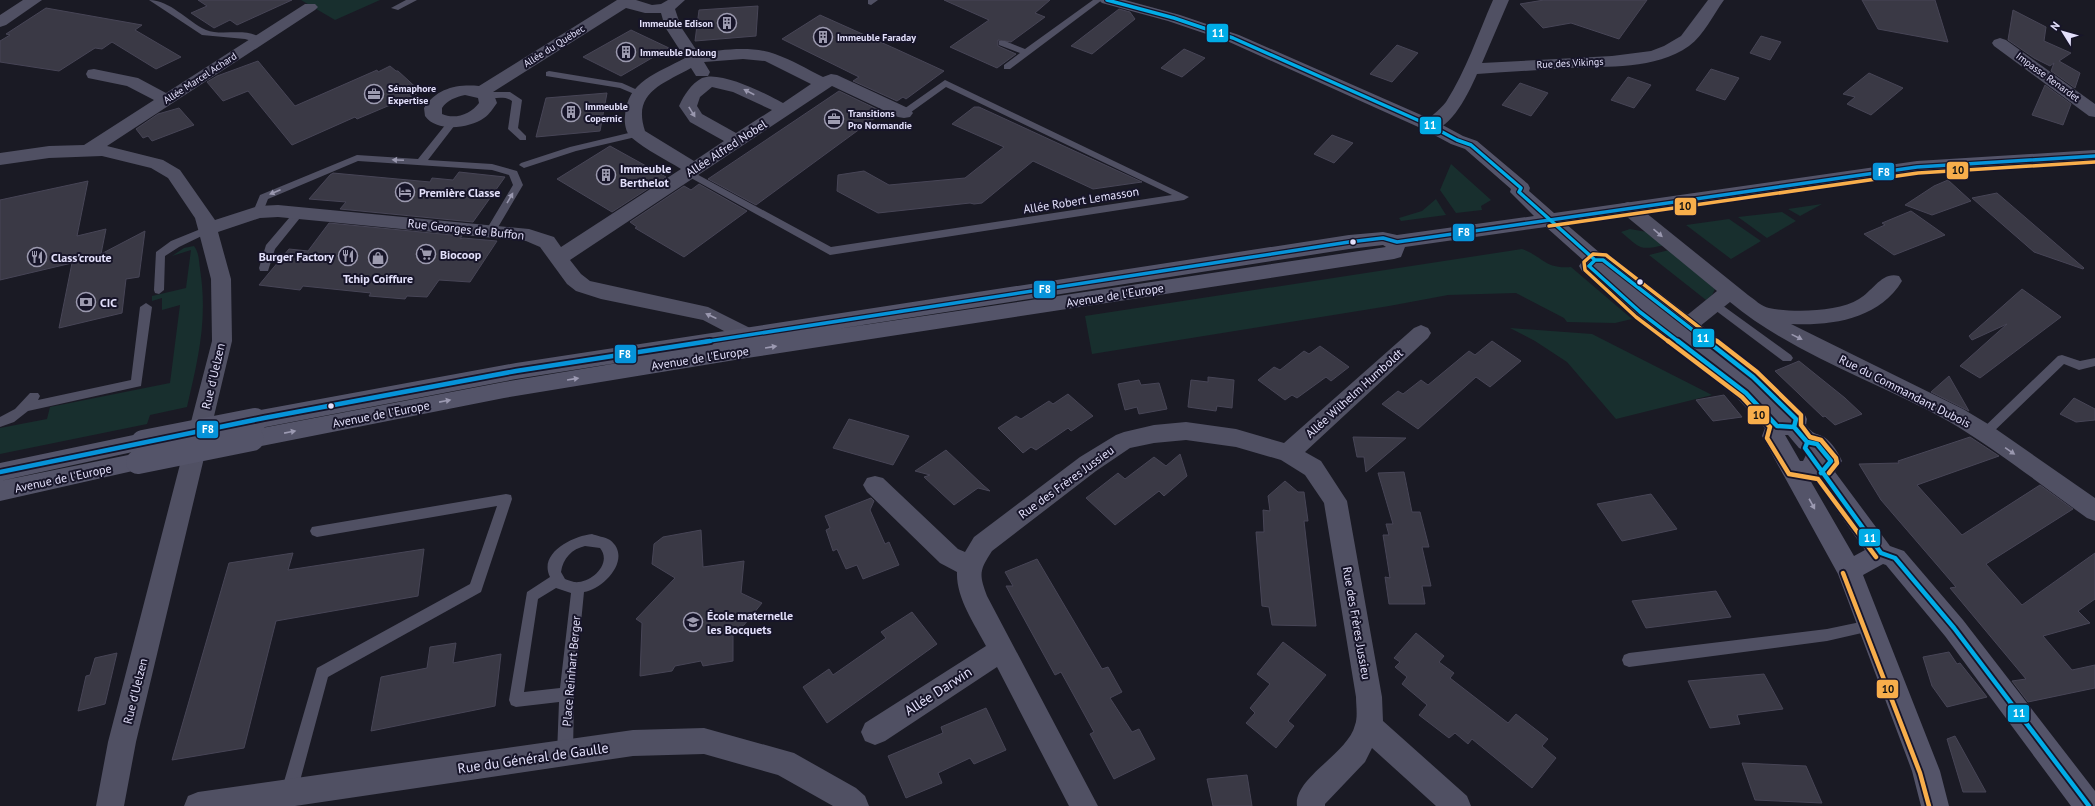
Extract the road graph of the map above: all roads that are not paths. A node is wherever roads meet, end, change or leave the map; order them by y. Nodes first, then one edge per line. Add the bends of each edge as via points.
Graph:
1 (34, 0) edge
2 (153, 0) edge
3 (414, 0) edge
4 (1098, 0) edge
5 (1107, 0) edge
6 (1501, 0) edge
7 (1716, 0) edge
8 (626, 1) edge
9 (672, 4) edge
10 (310, 7) dead end
11 (395, 8) dead end
12 (0, 22) edge
13 (259, 40) junction
14 (1002, 43) dead end
15 (2000, 43) dead end
16 (1027, 53) junction
17 (694, 60) junction
18 (1008, 67) dead end
19 (1471, 69) junction
20 (94, 74) dead end
21 (549, 74) dead end
22 (828, 81) junction
23 (708, 82) junction
24 (639, 93) junction
25 (483, 94) junction
26 (167, 100) junction
27 (784, 110) junction
28 (2095, 112) edge
29 (904, 113) joint
30 (454, 121) junction
31 (1431, 126) junction
32 (637, 134) junction
33 (523, 138) dead end
34 (736, 141) junction
35 (90, 149) junction
36 (2095, 156) edge
37 (0, 158) edge
38 (422, 161) junction
39 (524, 165) dead end
40 (691, 171) junction
41 (1628, 208) junction
42 (258, 212) junction
43 (299, 213) junction
44 (1548, 220) junction
45 (208, 229) junction
46 (490, 232) junction
47 (1397, 242) junction
48 (560, 257) junction
49 (1595, 260) junction
50 (264, 268) dead end
51 (1892, 281) dead end
52 (159, 290) dead end
53 (1723, 298) junction
54 (146, 308) dead end
55 (1762, 315) junction
56 (1687, 326) junction
57 (1421, 333) dead end
58 (745, 334) junction
59 (1787, 358) dead end
60 (2095, 362) edge
61 (34, 396) dead end
62 (26, 407) junction
63 (0, 422) edge
64 (254, 429) junction
65 (1793, 432) junction
66 (1985, 433) junction
67 (141, 452) junction
68 (1288, 453) junction
69 (1793, 470) junction
70 (0, 472) edge
71 (1821, 473) junction
72 (875, 485) dead end
73 (0, 491) edge
74 (2095, 511) edge
75 (317, 531) dead end
76 (1880, 553) junction
77 (969, 566) junction
78 (1849, 571) junction
79 (557, 580) junction
80 (578, 588) junction
81 (1870, 626) junction
82 (1002, 650) junction
83 (1629, 660) dead end
84 (567, 694) junction
85 (1369, 727) junction
86 (875, 732) dead end
87 (565, 754) junction
88 (289, 792) junction
89 (110, 806) edge
90 (198, 806) edge
91 (855, 806) edge
92 (1084, 806) edge
93 (1311, 806) edge
94 (1456, 806) edge
95 (1935, 806) edge
96 (2089, 806) edge

1 - 12 street
2 - 13 lane via 205,33 246,36
3 - 11 lane
4 - 16 lane
5 - 31 main road via 1174,18 1233,38
6 - 19 street
7 - 19 street, Rue des Vikings via 1683,43 1664,52 1610,61
8 - 9 street via 646,9
8 - 25 street, Allée du Québec
9 - 17 street via 673,27
10 - 13 street, Allée Marcel Achard
13 - 26 street, Allée Marcel Achard
14 - 16 lane
15 - 28 street, Impasse Renardet
16 - 18 lane
17 - 22 street via 710,56 744,54 769,57
17 - 23 street
17 - 24 street
19 - 31 street via 1457,98 1441,120
20 - 26 street via 132,82
21 - 24 lane via 622,86
22 - 27 street, Allée Alfred Nobel
22 - 29 street
27 -> 23 street via 728,83
23 -> 34 street via 692,95 688,106 696,118
24 - 32 street via 634,104 633,121
25 - 30 street via 488,103 480,112 466,119
25 - 30 street via 460,91 444,96 437,102 433,108 434,116 441,120
25 - 33 lane via 510,95 517,100 513,130
26 - 35 street, Allée Marcel Achard
27 - 34 street, Allée Alfred Nobel
29 - 40 lane, Allée Robert Lemasson via 945,83 1184,197 830,251
30 - 38 lane
31 - 44 main road via 1457,140 1456,145 1464,154 1508,193 1519,192
32 - 39 lane via 573,149
32 - 40 street
34 - 40 street, Allée Alfred Nobel
35 - 37 street, Rue d'Uelzen
35 - 45 street, Rue d'Uelzen via 137,158 157,164 174,174 204,216
36 - 41 main road, Avenue de l'Europe via 1917,167
38 -> 42 lane via 357,158 264,197
46 -> 38 lane via 518,186 513,173 492,167
40 - 48 street, Allée Alfred Nobel
41 - 44 main road, Avenue de l'Europe
41 -> 53 street, Rue du Commandant Dubois
42 - 43 street, Rue Georges de Buffon
42 - 45 street, Rue Georges de Buffon
43 - 46 street, Rue Georges de Buffon
43 - 50 lane via 270,248
44 - 47 main road, Avenue de l'Europe
44 - 49 main road
45 - 52 lane via 175,244 160,256
45 - 89 street, Rue d'Uelzen via 221,279 222,341 122,742
46 - 48 street, Rue Georges de Buffon via 529,235 547,242
47 - 58 main road, Avenue de l'Europe via 1383,238 1350,242
64 -> 47 main road, Avenue de l'Europe via 1394,252
58 -> 48 street, Rue Georges de Buffon via 708,314 583,286 570,274
49 - 56 main road via 1603,260
49 - 65 main road via 1589,266 1620,294 1684,348 1746,393
51 - 55 street via 1885,291 1868,304 1844,314 1803,318
53 - 55 street, Rue du Commandant Dubois
53 - 56 street
53 - 59 lane
54 - 62 lane via 137,383
55 -> 66 street, Rue du Commandant Dubois via 1789,333 1955,415
56 - 65 main road via 1753,377 1779,401 1796,419
57 - 68 street, Allée Wilhelm Humboldt
58 - 64 main road, Avenue de l'Europe via 516,371
60 - 66 lane via 2079,366 2062,359
61 - 62 lane
62 - 63 lane
64 - 67 main road, Avenue de l'Europe, bridge
65 - 69 main road via 1773,436
65 - 71 main road
66 -> 74 street, Rue du Commandant Dubois
67 - 70 main road, Avenue de l'Europe
67 - 73 main road, Avenue de l'Europe
68 - 77 street, Rue des Frères Jussieu via 1236,438 1186,431 1154,434 1124,441 1088,464 983,544
68 - 85 street, Rue des Frères Jussieu via 1313,468 1335,501 1369,697
69 - 71 main road
69 -> 78 main road
71 - 76 main road
72 - 77 street via 949,556
75 - 88 lane via 506,499 476,588 322,673
76 - 78 main road
76 - 96 main road via 1895,558 1944,617
77 - 82 street via 969,582 975,599
78 - 81 main road
79 - 80 lane via 564,585
79 - 80 lane via 554,567 566,549 581,541 602,542 611,551 609,570 596,582
79 - 84 lane via 532,596 516,700
80 - 84 lane, Place Reinhart Berger
81 - 83 lane
81 - 95 main road via 1926,771
82 - 86 street, Allée Darwin
82 - 92 street
84 - 87 lane, Place Reinhart Berger
85 - 93 street, Rue des Frères Jussieu via 1355,752 1310,799
85 - 94 street
87 - 88 street, Rue du Général de Gaulle
87 - 91 street, Rue du Général de Gaulle via 633,744 704,741 784,763 846,798
88 - 90 street, Rue du Général de Gaulle

